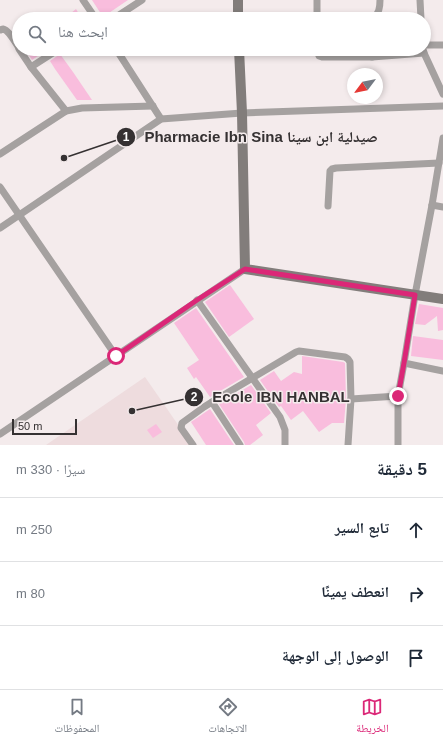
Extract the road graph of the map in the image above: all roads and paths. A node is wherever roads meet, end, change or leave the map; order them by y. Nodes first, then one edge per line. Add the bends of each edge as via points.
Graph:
1 (83, 0) edge
2 (142, 0) edge
3 (238, 0) edge
4 (317, 0) edge
5 (380, 0) edge
6 (420, 0) edge
7 (91, 12) edge
8 (124, 12) edge
9 (238, 12) edge
10 (317, 12) edge
11 (378, 12) edge
12 (421, 12) edge
13 (0, 30) edge
14 (12, 38) edge
15 (431, 45) edge
16 (443, 45) edge
17 (24, 56) edge
18 (48, 56) edge
19 (121, 56) edge
20 (239, 56) edge
21 (319, 56) edge
22 (380, 56) edge
23 (425, 56) edge
24 (372, 57) joint
25 (31, 67) junction
26 (443, 94) edge
27 (153, 106) junction
28 (443, 106) edge
29 (66, 111) junction
30 (242, 113) junction
31 (161, 120) junction
32 (443, 138) edge
33 (0, 154) edge
34 (439, 163) junction
35 (0, 187) edge
36 (432, 205) junction
37 (328, 206) dead end
38 (443, 207) edge
39 (18, 215) junction
40 (0, 228) edge
41 (245, 269) junction
42 (415, 295) junction
43 (443, 299) edge
44 (197, 300) junction
45 (116, 356) junction
46 (404, 363) junction
47 (443, 370) edge
48 (252, 378) junction
49 (398, 396) junction
50 (351, 399) junction
51 (212, 402) junction
52 (0, 434) edge
53 (193, 445) edge
54 (240, 445) edge
55 (285, 445) edge
56 (348, 445) edge
57 (398, 445) edge

1 - 7 street
2 - 8 street
3 - 9 street
4 - 10 street
5 - 11 street
6 - 12 street
13 - 14 street via 8,32
15 - 16 street
17 - 25 street
18 - 25 street
19 - 27 street
20 - 30 street
21 - 24 street
22 - 24 street
23 - 26 street
25 - 29 street
27 - 29 street via 82,108
27 - 31 street
28 - 30 street
29 - 33 street
30 - 31 street
30 - 41 street
31 - 39 street
32 - 34 street
34 - 36 street
34 - 37 street via 332,169
35 - 39 street
36 - 38 street
36 - 42 street
39 - 40 street
39 - 45 street
41 - 42 street
41 - 44 street
42 - 43 street
42 - 46 street
44 - 45 street
44 - 48 street
45 - 52 street
46 - 47 street
46 - 49 street
48 - 50 street via 296,352 345,358 350,362
48 - 51 street
48 - 55 street via 283,423
49 - 50 street
49 - 57 street
50 - 56 street
51 - 53 street via 182,423 181,428
51 - 54 street

